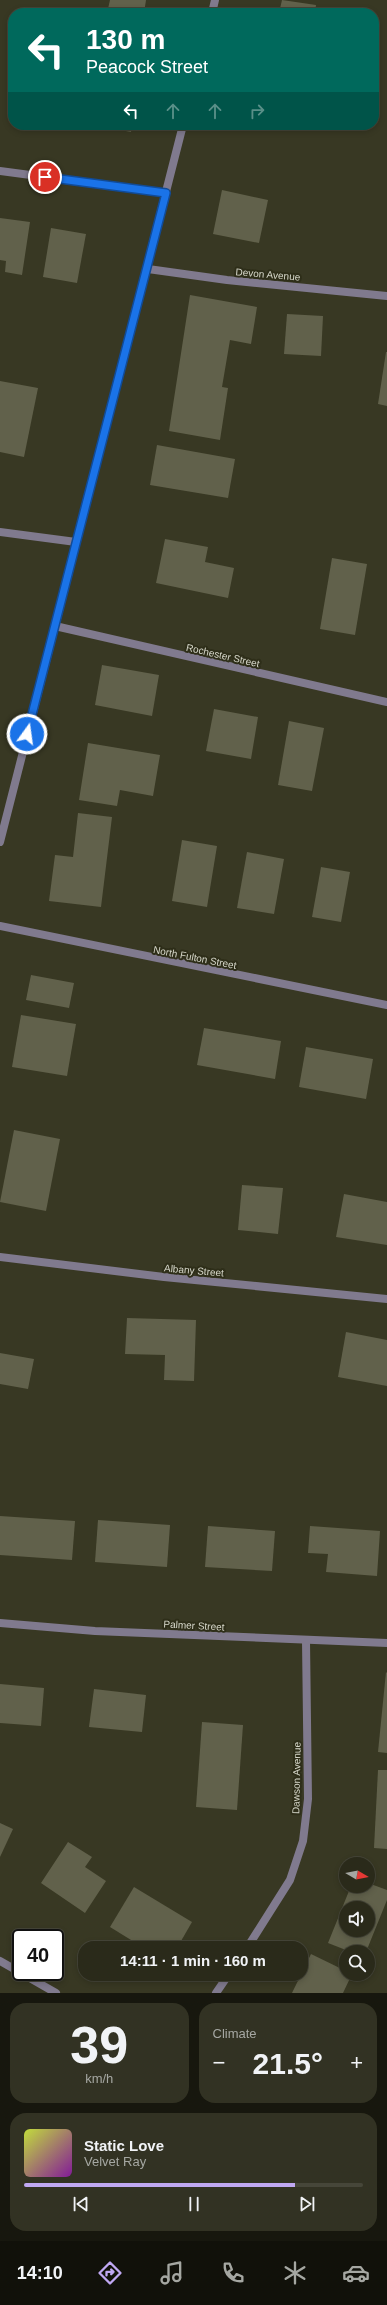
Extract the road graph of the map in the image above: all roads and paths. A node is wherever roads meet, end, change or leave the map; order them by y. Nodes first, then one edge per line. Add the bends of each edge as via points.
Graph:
1 (182, 130) edge
2 (0, 171) edge
3 (166, 193) junction
4 (148, 269) junction
5 (387, 296) edge
6 (0, 532) edge
7 (76, 542) junction
8 (55, 626) junction
9 (387, 702) edge
10 (0, 842) edge
11 (0, 926) edge
12 (387, 1006) edge
13 (0, 1257) edge
14 (387, 1299) edge
15 (0, 1623) edge
16 (306, 1641) junction
17 (387, 1643) edge
18 (251, 1941) edge
19 (0, 1961) edge
20 (224, 1981) edge
21 (56, 1993) edge
22 (216, 1993) edge

1 - 3 street
2 - 3 street
3 - 4 street
4 - 5 street, Devon Avenue via 227,280
4 - 7 street
6 - 7 street
7 - 8 street
8 - 9 street, Rochester Street
8 - 10 street
11 - 12 street, North Fulton Street
13 - 14 street, Albany Street via 164,1277
15 - 16 street, Palmer Street via 95,1631
16 - 17 street, Palmer Street
16 - 18 street, Dawson Avenue via 308,1799 303,1841 290,1880
19 - 21 street
20 - 22 street

